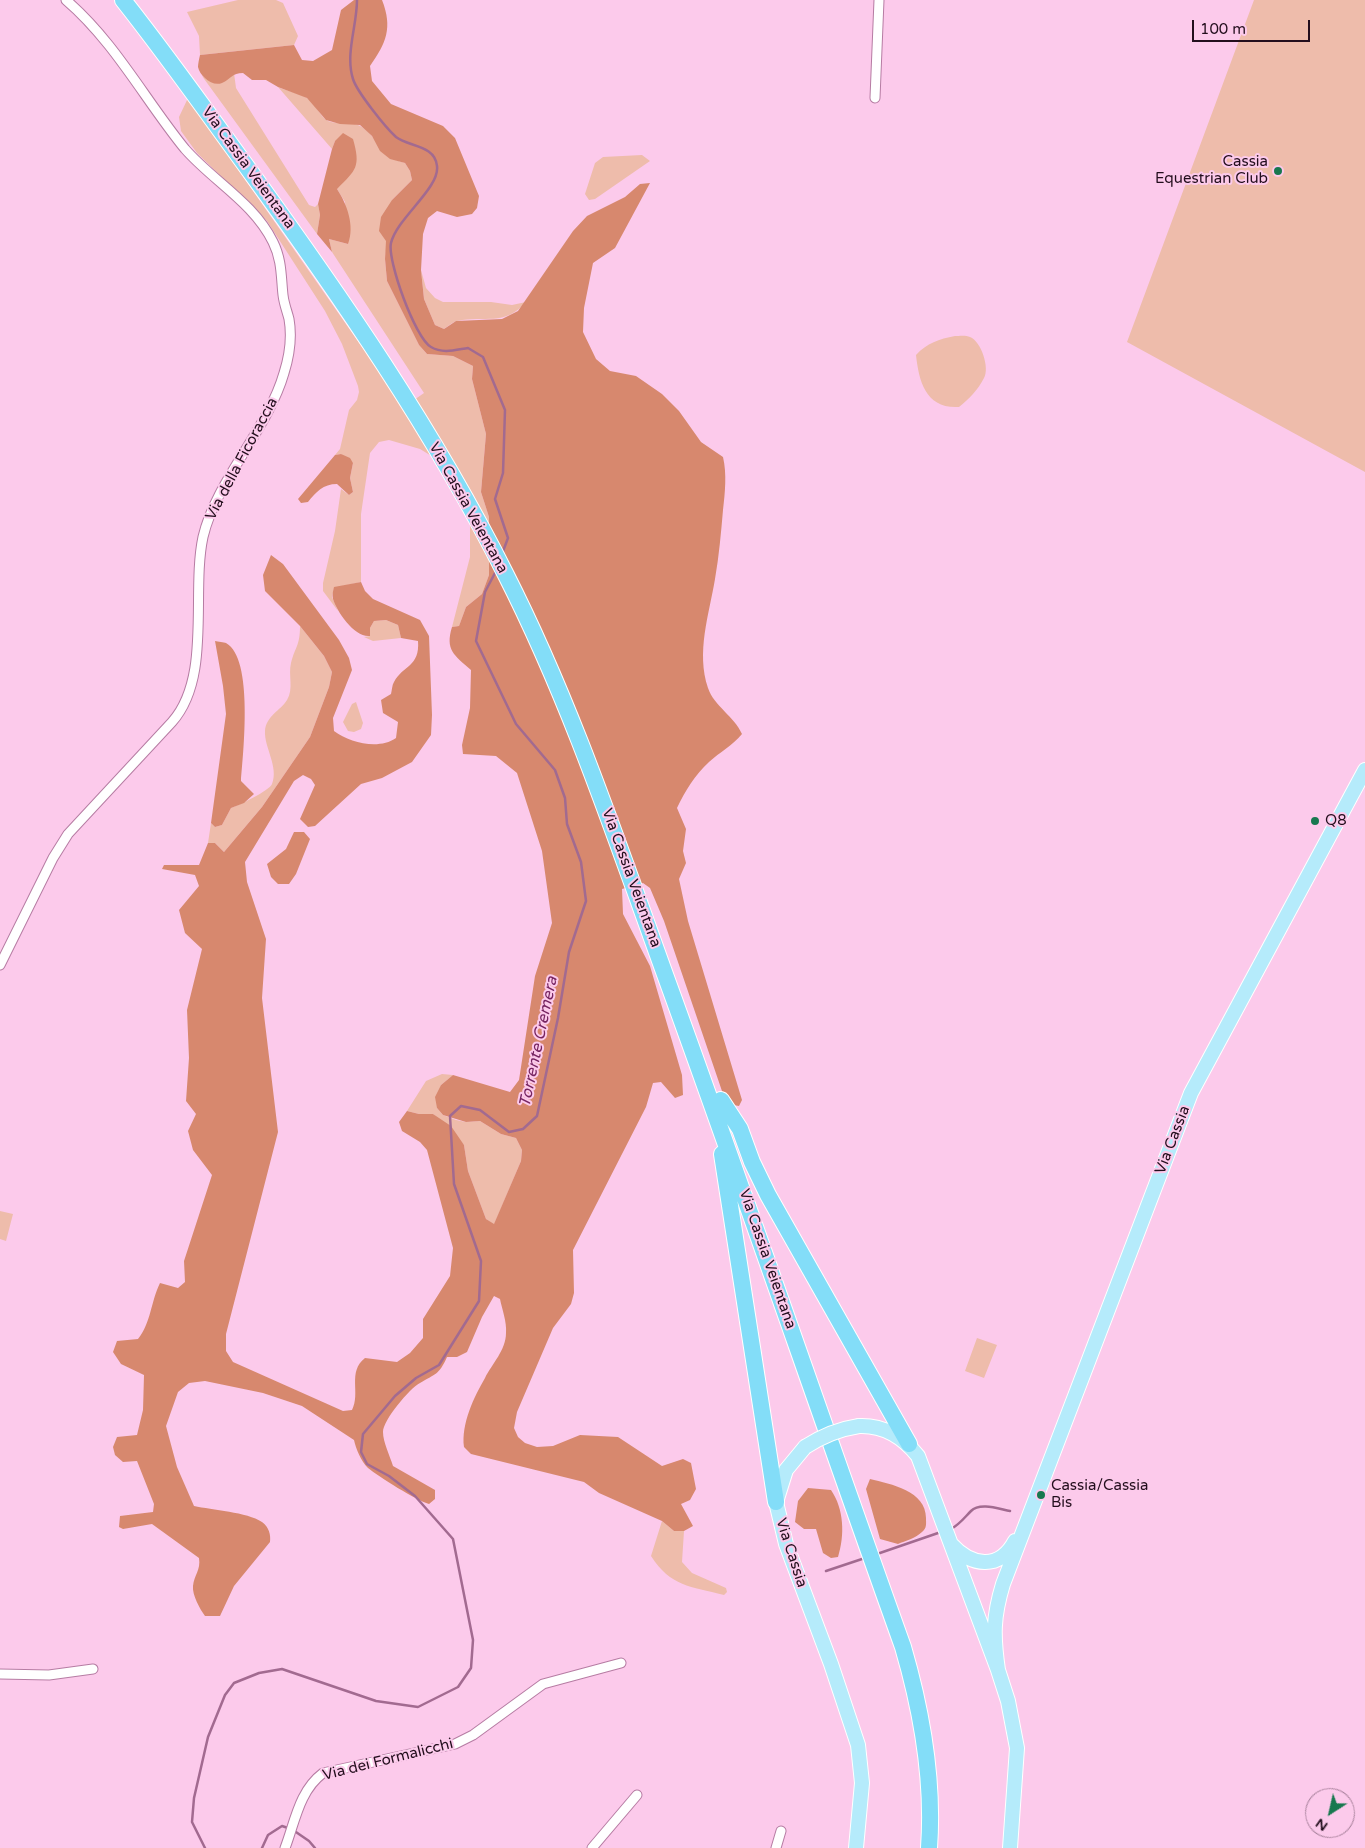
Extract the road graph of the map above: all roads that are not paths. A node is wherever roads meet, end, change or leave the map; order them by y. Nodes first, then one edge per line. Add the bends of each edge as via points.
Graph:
1 (66, 0) edge
2 (123, 0) edge
3 (134, 0) edge
4 (879, 0) edge
5 (168, 50) junction
6 (876, 98) dead end
7 (1365, 770) edge
8 (641, 891) junction
9 (0, 964) edge
10 (698, 1065) junction
11 (721, 1100) junction
12 (909, 1444) junction
13 (776, 1502) junction
14 (1024, 1529) junction
15 (946, 1535) junction
16 (870, 1543) junction
17 (877, 1560) junction
18 (620, 1663) dead end
19 (93, 1669) dead end
20 (998, 1670) junction
21 (0, 1674) edge
22 (637, 1795) dead end
23 (781, 1831) dead end
24 (287, 1844) edge
25 (592, 1848) edge
26 (776, 1848) edge
27 (856, 1848) edge
28 (929, 1848) edge
29 (939, 1848) edge
30 (1010, 1848) edge

1 - 9 street, Via della Ficoraccia via 103,39 188,151 249,210 269,235 282,270 289,346 275,397 215,506 205,531 200,558 194,674 187,701 172,722 68,834
2 - 5 highway, Via Cassia Veientana
3 - 5 highway, Via Cassia Veientana
4 - 6 street
5 - 8 highway, Via Cassia Veientana via 355,303 413,402 480,506 530,604 591,743
7 - 14 main road, Via Cassia via 1191,1093
8 - 10 highway, Via Cassia Veientana
8 - 11 highway, Via Cassia Veientana
10 - 13 highway via 723,1158
10 - 16 highway, Via Cassia Veientana
11 - 12 highway via 740,1129 768,1195
11 - 16 highway, Via Cassia Veientana via 841,1438
12 - 13 main road, Via Cassia, bridge via 887,1431 859,1426 820,1437 805,1446 786,1470
12 - 15 main road, Via Cassia via 926,1473
13 - 27 main road, Via Cassia via 786,1544 858,1745 862,1783
14 - 15 main road, Via Cassia via 1005,1555 986,1562 967,1559
14 - 20 main road, Via Cassia via 1003,1584 994,1620
15 - 20 main road, Via Cassia
16 - 17 highway, Via Cassia Veientana
17 - 28 highway, Via Cassia Veientana via 917,1695 929,1789
17 - 29 highway, Via Cassia Veientana via 912,1645 926,1693 939,1789
18 - 24 street, Via dei Formalicchi via 543,1684 473,1735 455,1744 322,1773 313,1780 300,1805
19 - 21 street via 49,1675
20 - 30 main road, Via Cassia via 1017,1748
22 - 25 street
23 - 26 street

